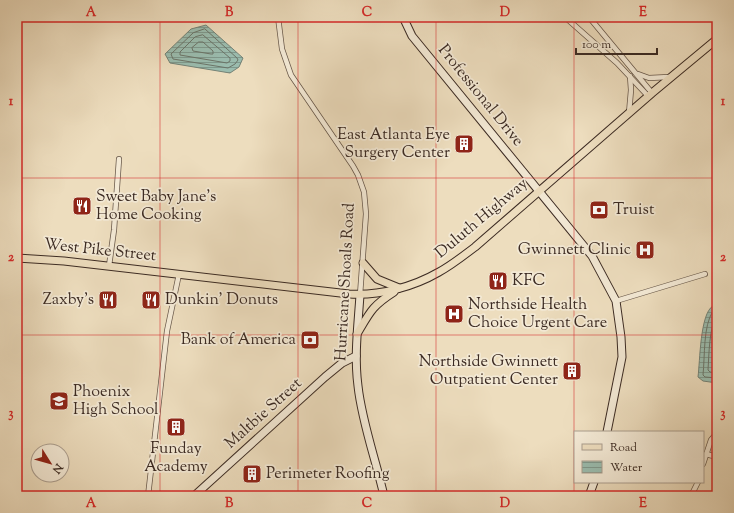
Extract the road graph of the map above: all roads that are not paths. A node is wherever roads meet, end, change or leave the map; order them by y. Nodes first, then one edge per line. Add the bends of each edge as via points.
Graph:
1 (278, 17) edge
2 (403, 17) edge
3 (565, 17) edge
4 (589, 17) edge
5 (717, 39) edge
6 (635, 72) junction
7 (630, 76) junction
8 (671, 77) junction
9 (650, 95) junction
10 (629, 113) junction
11 (119, 159) dead end
12 (538, 191) junction
13 (17, 258) edge
14 (363, 263) junction
15 (109, 266) junction
16 (179, 274) junction
17 (705, 274) dead end
18 (400, 288) junction
19 (360, 295) junction
20 (616, 301) junction
21 (357, 334) junction
22 (356, 356) junction
23 (607, 431) edge
24 (717, 433) edge
25 (706, 454) junction
26 (717, 457) edge
27 (704, 461) edge
28 (594, 483) edge
29 (698, 483) edge
30 (148, 496) edge
31 (194, 496) edge
32 (384, 496) edge
33 (589, 496) edge
34 (691, 496) edge

1 - 14 street, Hurricane Shoals Road via 282,49 291,75 348,158 361,184 366,214
2 - 12 street, Professional Drive via 412,36
3 - 7 street
4 - 6 street
5 - 8 main road, Duluth Highway
6 - 8 street via 646,77
6 - 9 street
7 - 9 street
7 - 10 street
8 - 9 main road, Duluth Highway
9 - 10 main road, Duluth Highway
10 - 12 main road, Duluth Highway
11 - 15 street
12 - 18 main road, Duluth Highway via 450,266 424,280
12 - 20 street, Professional Drive via 592,256
13 - 15 main road, West Pike Street
14 - 18 main road via 377,279
14 - 19 street, Hurricane Shoals Road
15 - 16 main road, West Pike Street
16 - 19 main road, Duluth Highway
16 - 30 street via 168,327
17 - 20 street
18 - 19 main road, Duluth Highway
18 - 21 main road via 372,308
19 - 21 street, Hurricane Shoals Road
20 - 23 street via 622,357
21 - 22 street, Hurricane Shoals Road
22 - 31 street, Maltbie Street via 325,377
22 - 32 street, Hurricane Shoals Road via 358,388
24 - 25 street via 711,440
25 - 26 street
25 - 27 street
28 - 33 street
29 - 34 street

